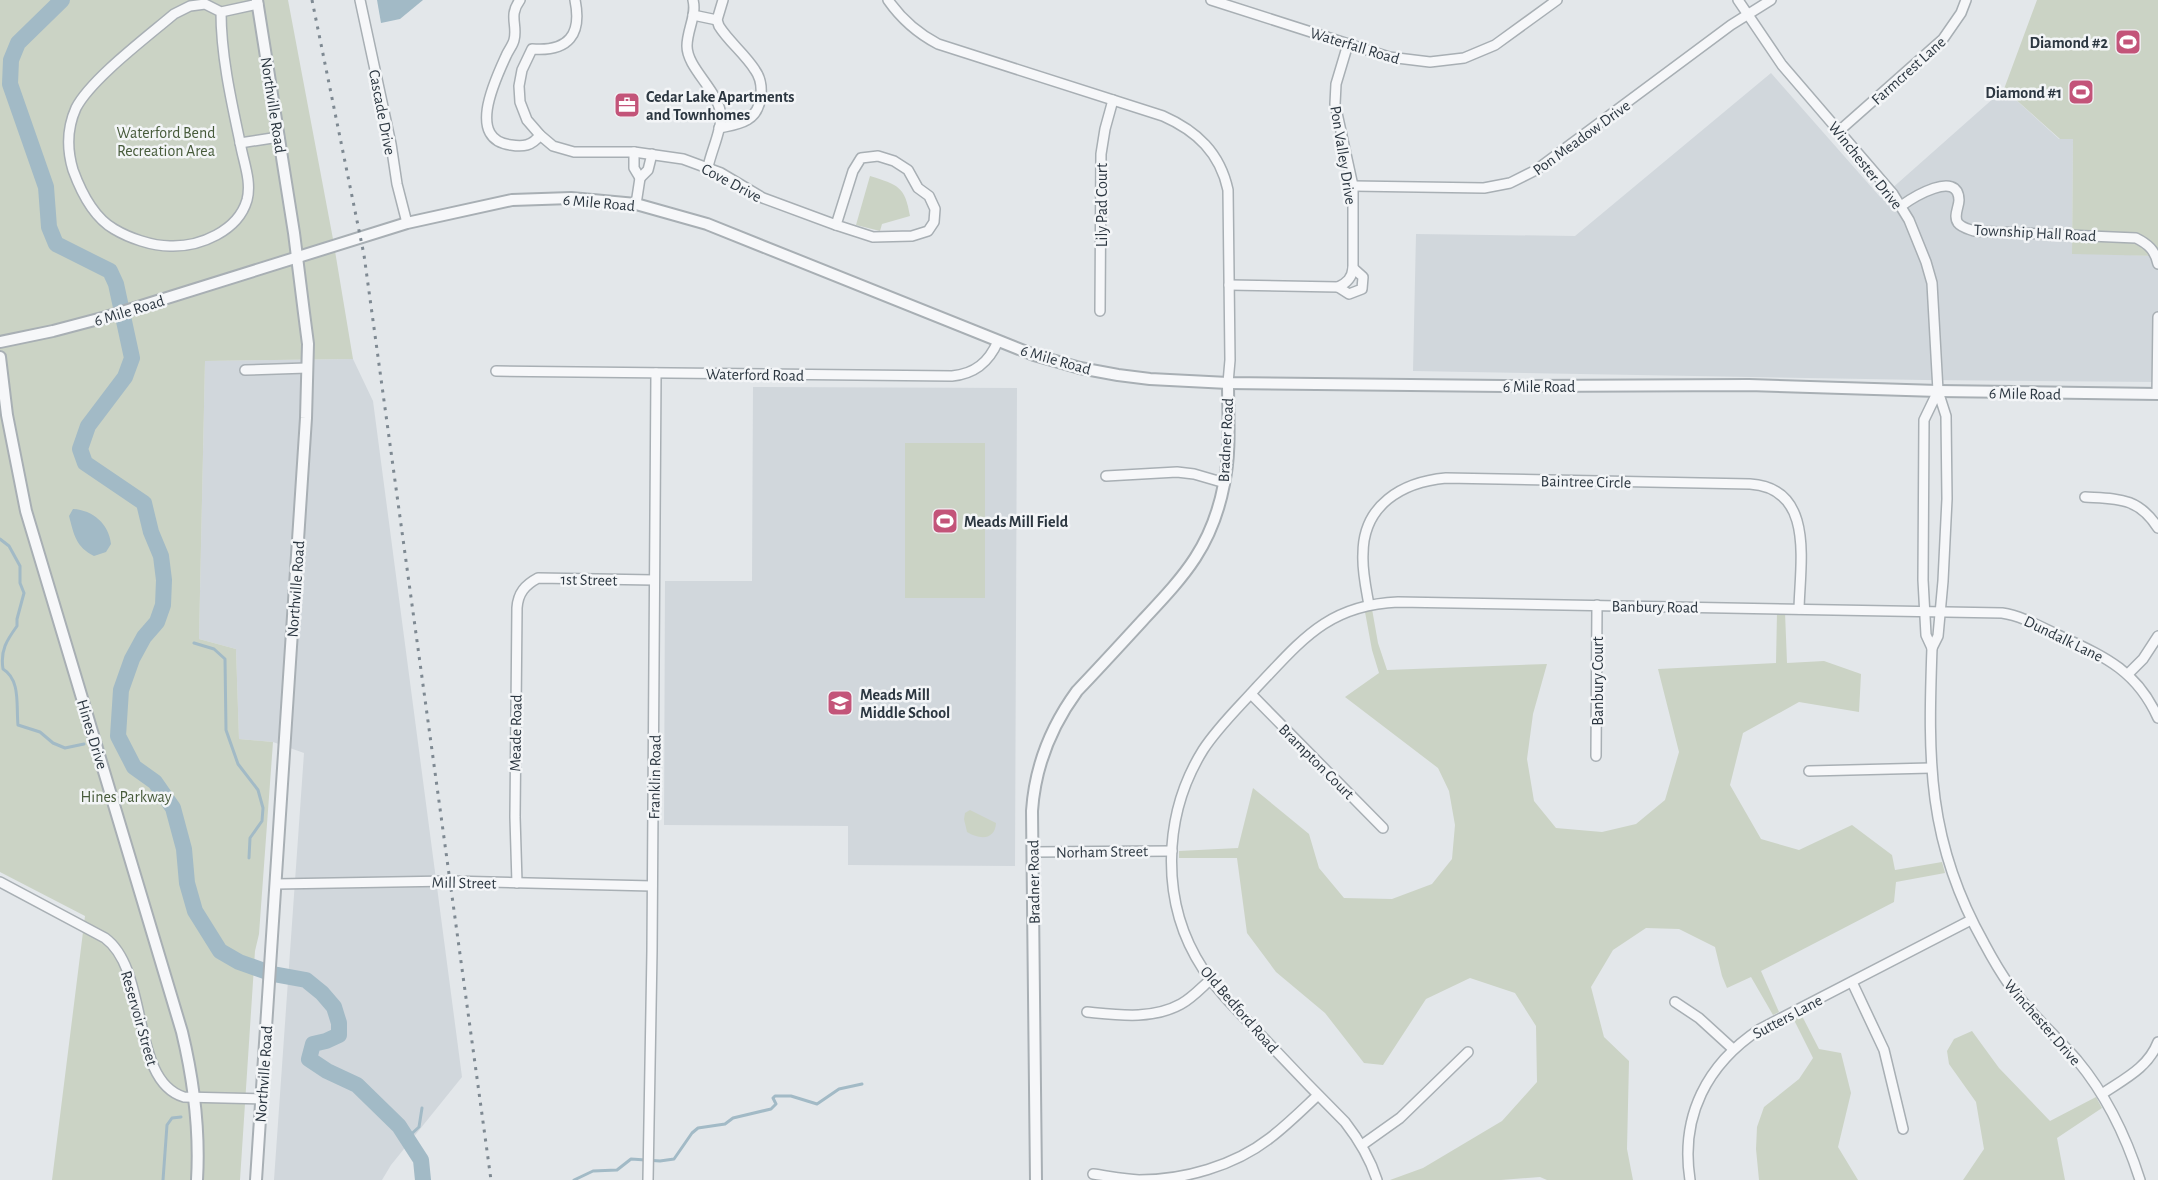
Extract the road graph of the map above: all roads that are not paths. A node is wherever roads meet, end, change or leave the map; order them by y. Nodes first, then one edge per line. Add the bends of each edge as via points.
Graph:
1 (360, 0) edge
2 (520, 0) edge
3 (575, 0) edge
4 (693, 0) edge
5 (723, 0) edge
6 (888, 0) edge
7 (1211, 0) edge
8 (1557, 0) edge
9 (1738, 0) edge
10 (1771, 0) edge
11 (1966, 0) edge
12 (257, 2) edge
13 (221, 12) junction
14 (693, 15) junction
15 (1748, 15) junction
16 (717, 20) junction
17 (515, 39) junction
18 (1348, 44) junction
19 (532, 49) junction
20 (1113, 100) junction
21 (719, 128) junction
22 (1839, 131) junction
23 (540, 135) junction
24 (279, 137) junction
25 (240, 143) junction
26 (634, 152) junction
27 (652, 154) junction
28 (708, 167) junction
29 (640, 178) junction
30 (1353, 186) junction
31 (636, 204) junction
32 (1901, 207) junction
33 (407, 223) junction
34 (836, 225) junction
35 (297, 257) junction
36 (2158, 264) edge
37 (1353, 268) junction
38 (1229, 285) junction
39 (1338, 287) junction
40 (1100, 311) dead end
41 (2158, 317) edge
42 (998, 341) junction
43 (0, 342) edge
44 (0, 357) edge
45 (307, 368) junction
46 (245, 370) dead end
47 (496, 371) dead end
48 (656, 373) junction
49 (1228, 383) junction
50 (1938, 391) junction
51 (2157, 394) edge
52 (1106, 476) dead end
53 (1225, 483) junction
54 (2085, 497) dead end
55 (2158, 528) edge
56 (654, 580) junction
57 (526, 586) joint
58 (1369, 605) junction
59 (1597, 605) junction
60 (1799, 609) junction
61 (1925, 611) junction
62 (1941, 611) junction
63 (2158, 636) edge
64 (1932, 648) junction
65 (2128, 674) junction
66 (1251, 694) junction
67 (2158, 718) edge
68 (1596, 756) dead end
69 (1931, 768) junction
70 (1809, 771) dead end
71 (1383, 828) dead end
72 (1172, 851) junction
73 (1032, 852) junction
74 (0, 882) edge
75 (517, 883) junction
76 (276, 884) junction
77 (652, 886) junction
78 (1971, 920) junction
79 (1210, 980) junction
80 (1852, 982) junction
81 (1674, 1002) dead end
82 (1087, 1012) dead end
83 (2158, 1042) edge
84 (1733, 1049) junction
85 (1468, 1052) dead end
86 (2102, 1094) junction
87 (1318, 1095) junction
88 (196, 1097) junction
89 (261, 1099) junction
90 (1903, 1128) dead end
91 (1362, 1144) junction
92 (1093, 1174) dead end
93 (197, 1180) edge
94 (256, 1180) edge
95 (648, 1180) edge
96 (1036, 1180) edge
97 (1377, 1180) edge
98 (1690, 1180) edge
99 (2140, 1180) edge

1 - 33 street, Cascade Drive
2 - 17 street via 513,17
3 - 19 street via 576,29 568,40 557,47
4 - 14 street
5 - 16 street
6 - 20 street, Bradner Road via 900,17 938,44
7 - 18 street, Waterfall Road
8 - 18 street, Waterfall Road via 1495,45 1464,58 1415,62
9 - 15 street, Winchester Drive
10 - 15 street, Pon Meadow Drive
11 - 22 street, Farmcrest Lane via 1943,39
12 - 13 street
12 - 24 street, Northville Road
13 - 25 street via 221,37
13 - 25 street via 205,4 174,14 87,91 69,129 69,157 78,185 92,208 113,228 141,240 170,246 215,236 235,222 247,201 248,179
14 - 16 street
14 - 21 street via 686,48 716,98 721,117
15 - 22 street, Winchester Drive via 1782,65
15 - 30 street, Pon Meadow Drive via 1519,180 1485,188
16 - 21 street via 756,71 761,85 757,110 747,120
17 - 19 street
17 - 23 street via 489,98 486,121 491,135 503,144 521,147
18 - 30 street, Pon Valley Drive via 1336,84 1335,104
19 - 23 street via 522,70 520,102 527,120
20 - 38 street, Bradner Road via 1178,122 1215,155 1228,190
20 - 40 street, Lily Pad Court via 1101,154
21 - 28 street
22 - 32 street, Winchester Drive
23 - 26 street, Cove Drive via 564,151
24 - 25 street
24 - 35 street, Northville Road
26 - 27 street, Cove Drive
26 - 29 street via 634,168
27 - 28 street, Cove Drive
27 - 29 street via 648,170
28 - 34 street, Cove Drive via 763,198
29 - 31 street
30 - 37 street, Pon Valley Drive
31 - 33 street, 6 Mile Road via 571,198 512,200
31 - 42 street, 6 Mile Road via 760,244
32 - 36 street, Township Hall Road via 1920,193 1943,186 1956,190 1956,217 1965,228 2136,238 2147,243
32 - 50 street, Winchester Drive via 1921,247 1932,283
33 - 35 street, 6 Mile Road
34 - 34 street, Cove Drive via 873,237 912,236 928,231 935,210 908,170 878,156 861,159 853,171
35 - 43 street, 6 Mile Road via 106,317
35 - 45 street, Northville Road via 308,344
37 - 39 street via 1349,279
37 - 39 street, Pon Valley Drive via 1363,277 1362,289 1349,294
38 - 39 street, Pon Valley Drive
38 - 49 street, Bradner Road
41 - 51 street
42 - 48 street, Waterford Road via 979,367 952,376
42 - 49 street, 6 Mile Road via 1057,363 1099,372
44 - 88 street, Hines Drive via 26,511 179,1020
45 - 46 street
45 - 76 street, Northville Road
47 - 48 street, Waterford Road
48 - 56 street, Franklin Road
49 - 50 street, 6 Mile Road via 1749,385
49 - 53 street, Bradner Road
50 - 51 street, 6 Mile Road
50 - 61 street, Winchester Drive via 1924,420
50 - 62 street, Winchester Drive via 1946,416 1947,499
52 - 53 street via 1178,472
53 - 73 street, Bradner Road via 1212,528 1190,568 1077,692 1055,725 1042,754 1035,784
54 - 55 street via 2134,504
56 - 57 street, 1st Street via 538,578
56 - 77 street, Franklin Road
57 - 75 street, Meade Road via 517,608 514,817
58 - 59 street, Banbury Road
58 - 60 street, Baintree Circle via 1363,554 1373,518 1401,490 1446,478 1764,486 1787,500 1799,523
58 - 66 street, Old Bedford Road via 1313,630
59 - 60 street, Banbury Road
59 - 68 street, Banbury Court
60 - 61 street, Banbury Road
61 - 62 street, Banbury Road
61 - 64 street, Winchester Drive via 1926,634
62 - 64 street, Winchester Drive
62 - 65 street, Dundalk Lane via 2019,616 2105,657
63 - 65 street
64 - 69 street, Winchester Drive
65 - 67 street, Dundalk Lane
66 - 71 street, Brampton Court
66 - 72 street, Old Bedford Road via 1214,734 1194,766 1178,809
69 - 70 street
69 - 78 street, Winchester Drive via 1944,848
72 - 73 street, Norham Street
72 - 79 street, Old Bedford Road via 1173,886 1180,920
73 - 96 street, Bradner Road
74 - 88 street, Reservoir Street via 116,947 126,964 157,1075 174,1093
75 - 76 street, Mill Street via 450,880
75 - 77 street, Mill Street
76 - 89 street, Northville Road
77 - 95 street, Franklin Road
78 - 80 street, Sutters Lane
78 - 86 street, Winchester Drive via 2010,986
79 - 82 street via 1168,1010 1130,1016
79 - 87 street, Old Bedford Road
80 - 84 street, Sutters Lane via 1761,1029
80 - 90 street via 1884,1050
81 - 84 street via 1699,1018
83 - 86 street via 2143,1066
84 - 98 street, Sutters Lane via 1711,1075 1693,1114 1688,1150
85 - 91 street via 1400,1118
86 - 99 street, Winchester Drive
87 - 91 street, Old Bedford Road
87 - 92 street via 1257,1147 1209,1169 1150,1180
88 - 89 street, Reservoir Street
88 - 93 street, Hines Drive
89 - 94 street, Northville Road
91 - 97 street, Old Bedford Road

